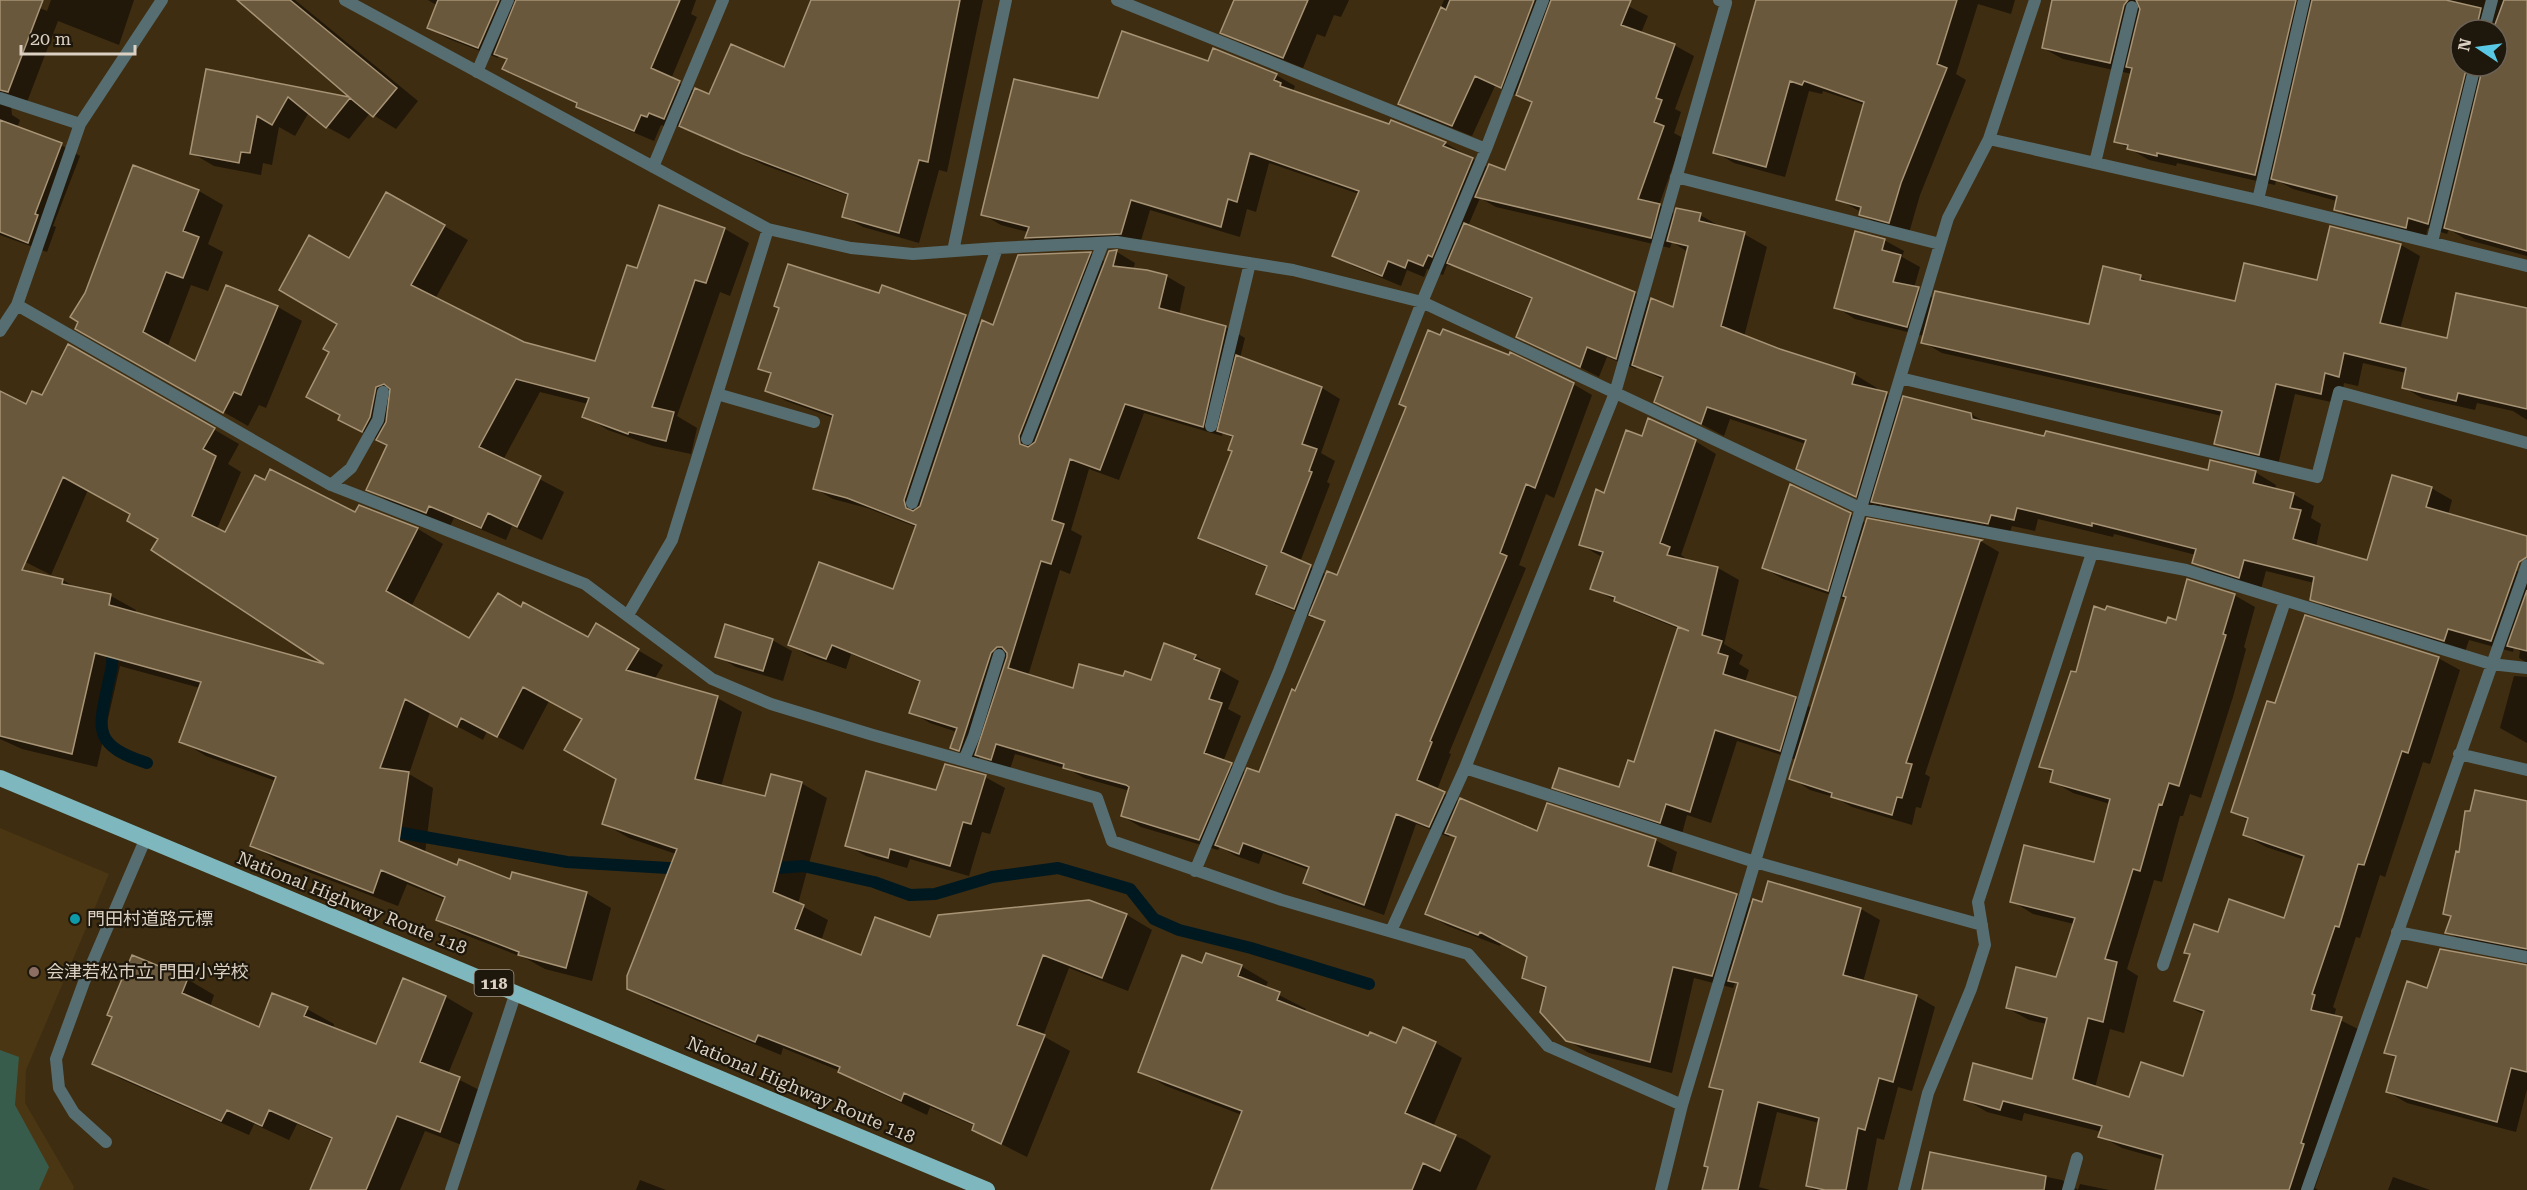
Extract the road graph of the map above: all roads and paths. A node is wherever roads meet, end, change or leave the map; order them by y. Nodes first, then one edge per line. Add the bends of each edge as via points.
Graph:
1 (162, 0) edge
2 (345, 0) edge
3 (508, 0) edge
4 (723, 0) edge
5 (1006, 0) edge
6 (1117, 0) edge
7 (1543, 0) edge
8 (1719, 0) edge
9 (2035, 0) edge
10 (2304, 0) edge
11 (2492, 0) edge
12 (2132, 7) dead end
13 (2487, 18) edge
14 (477, 72) junction
15 (2472, 78) edge
16 (0, 98) edge
17 (80, 124) junction
18 (1989, 139) junction
19 (1486, 149) junction
20 (2095, 163) junction
21 (653, 167) junction
22 (1676, 177) junction
23 (2258, 200) junction
24 (768, 229) junction
25 (2432, 242) junction
26 (1103, 243) junction
27 (1940, 244) junction
28 (997, 248) junction
29 (952, 251) junction
30 (1250, 263) junction
31 (2527, 266) edge
32 (1422, 302) junction
33 (17, 305) junction
34 (0, 331) edge
35 (1900, 378) junction
36 (383, 392) dead end
37 (1615, 393) junction
38 (717, 394) junction
39 (814, 422) dead end
40 (1211, 426) dead end
41 (1027, 439) dead end
42 (2527, 443) edge
43 (330, 484) junction
44 (912, 503) dead end
45 (1862, 509) junction
46 (2092, 553) junction
47 (2527, 565) edge
48 (2285, 601) junction
49 (628, 615) junction
50 (999, 655) dead end
51 (2491, 664) junction
52 (2527, 668) edge
53 (2459, 754) junction
54 (964, 760) junction
55 (1466, 768) junction
56 (2527, 770) edge
57 (0, 778) edge
58 (145, 840) junction
59 (1755, 862) junction
60 (1195, 872) junction
61 (1982, 925) junction
62 (1390, 931) junction
63 (2397, 932) junction
64 (2527, 957) edge
65 (2163, 965) dead end
66 (516, 992) junction
67 (1682, 1105) junction
68 (106, 1142) dead end
69 (2077, 1158) dead end
70 (452, 1190) edge
71 (987, 1190) edge
72 (1661, 1190) edge
73 (1904, 1190) edge
74 (2068, 1190) edge
75 (2307, 1190) edge

1 - 17 street
2 - 14 street
3 - 14 street
4 - 21 street
5 - 29 street
6 - 19 street
7 - 19 street
8 - 22 street via 1726,3
9 - 18 street
10 - 23 street
11 - 13 street
12 - 20 street
14 - 21 street
15 - 25 street
16 - 17 street
17 - 33 street
18 - 20 street
18 - 27 street via 1948,218
19 - 32 street
20 - 23 street
21 - 24 street
22 - 27 street
22 - 37 street
23 - 25 street
24 - 29 street via 851,248 913,254
24 - 38 street
25 - 31 street
26 - 28 street
26 - 30 street
26 - 41 street
27 - 35 street
28 - 29 street
28 - 44 street
30 - 32 street
30 - 40 street
32 - 37 street
32 - 60 street via 1279,671
33 - 34 street
33 - 43 street
35 - 42 street via 2317,477 2338,392
35 - 45 street
36 - 43 street via 378,420 351,468
37 - 45 street
37 - 55 street
38 - 39 street
38 - 49 street via 672,540
43 - 49 street via 585,584
45 - 46 street
45 - 59 street
46 - 48 street via 2186,570
46 - 61 street via 1978,902
47 - 51 street
48 - 51 street
48 - 65 street
49 - 54 street via 712,679 771,704
50 - 54 street
51 - 52 street
51 - 53 street
53 - 56 street
53 - 63 street
54 - 60 street via 1097,798 1112,841
55 - 59 street
55 - 62 street
57 - 58 highway, National Highway Route 118 / 118
58 - 66 highway, National Highway Route 118 / 118
58 - 68 street via 84,982 56,1059 59,1088 74,1113
59 - 61 street
59 - 67 street
60 - 62 street
61 - 73 street via 1985,945 1928,1094
62 - 67 street via 1467,954 1548,1046
63 - 64 street
63 - 75 street
66 - 70 street
66 - 71 highway, National Highway Route 118 / 118
67 - 72 street
69 - 74 street

